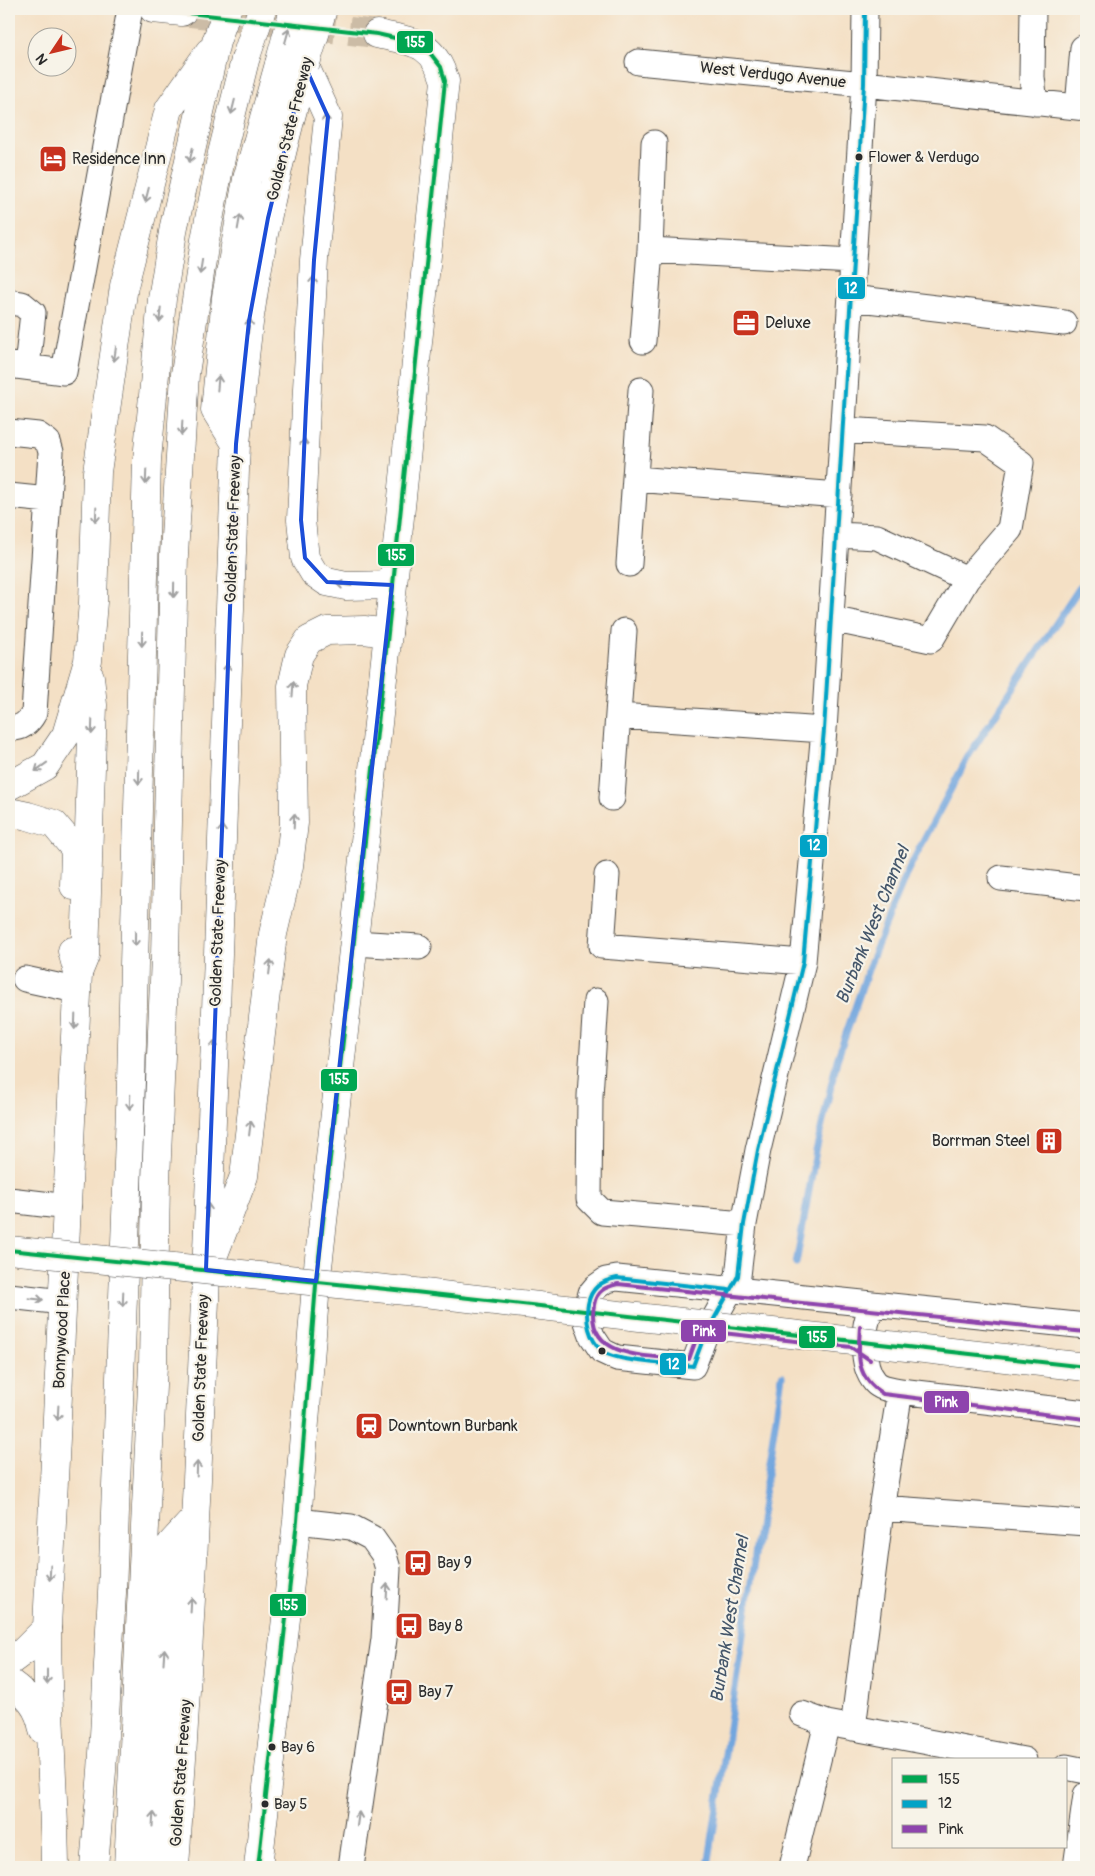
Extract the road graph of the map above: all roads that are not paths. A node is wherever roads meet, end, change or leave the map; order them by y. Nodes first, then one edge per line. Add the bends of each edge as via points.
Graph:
1 (130, 9) edge
2 (153, 9) edge
3 (227, 9) edge
4 (262, 9) edge
5 (294, 9) edge
6 (323, 9) edge
7 (865, 9) edge
8 (1033, 9) edge
9 (182, 12) dead end
10 (377, 34) tunnel mouth
11 (1086, 48) edge
12 (212, 51) junction
13 (638, 62) dead end
14 (292, 65) junction
15 (864, 84) junction
16 (1035, 102) junction
17 (1082, 108) edge
18 (654, 143) dead end
19 (650, 250) junction
20 (853, 261) junction
21 (850, 298) junction
22 (9, 302) edge
23 (1064, 323) dead end
24 (643, 341) dead end
25 (18, 366) edge
26 (641, 390) dead end
27 (843, 430) junction
28 (9, 432) edge
29 (635, 479) junction
30 (839, 495) junction
31 (9, 496) edge
32 (48, 500) junction
33 (836, 535) junction
34 (629, 564) dead end
35 (967, 579) junction
36 (392, 585) junction
37 (831, 619) junction
38 (624, 631) dead end
39 (388, 633) junction
40 (88, 661) junction
41 (619, 716) junction
42 (9, 728) edge
43 (824, 730) junction
44 (9, 786) edge
45 (612, 798) dead end
46 (9, 812) edge
47 (607, 875) dead end
48 (1001, 878) dead end
49 (1086, 888) edge
50 (354, 943) junction
51 (419, 948) dead end
52 (803, 962) junction
53 (25, 979) dead end
54 (77, 982) junction
55 (596, 1001) dead end
56 (9, 1200) edge
57 (68, 1207) junction
58 (744, 1224) junction
59 (9, 1250) edge
60 (205, 1277) junction
61 (315, 1283) junction
62 (730, 1290) junction
63 (9, 1296) edge
64 (63, 1302) junction
65 (881, 1305) junction
66 (1086, 1326) edge
67 (704, 1337) junction
68 (866, 1365) junction
69 (1086, 1367) edge
70 (900, 1391) junction
71 (1086, 1413) edge
72 (881, 1508) junction
73 (195, 1518) junction
74 (297, 1521) junction
75 (1086, 1523) edge
76 (47, 1628) junction
77 (9, 1662) edge
78 (9, 1682) edge
79 (802, 1714) dead end
80 (826, 1723) junction
81 (852, 1728) junction
82 (1013, 1758) edge
83 (1068, 1767) edge
84 (51, 1771) junction
85 (1086, 1771) edge
86 (1086, 1795) edge
87 (55, 1867) edge
88 (94, 1867) edge
89 (128, 1867) edge
90 (150, 1867) edge
91 (175, 1867) edge
92 (258, 1867) edge
93 (351, 1867) edge
94 (792, 1867) edge
95 (1076, 1867) edge

1 - 25 street via 64,372
2 - 9 main road
3 - 12 main road, bridge
4 -> 89 main road, bridge via 245,60 222,153 185,374 174,554 153,1366
14 -> 5 main road, bridge
6 - 14 main road, Golden State Freeway, bridge
7 - 15 street
8 - 16 street
10 - 36 main road via 417,43 441,67 445,81
11 - 17 street via 1083,48
12 -> 40 main road via 169,109 124,286 97,472
12 -> 88 main road via 163,290 147,460 131,1082 116,1476 102,1770
13 - 15 street, West Verdugo Avenue
36 -> 14 main road via 346,586 327,582 314,573 305,558 300,520 311,309 328,117
60 -> 14 main road, Golden State Freeway via 236,444 249,321 289,122
15 - 16 street, West Verdugo Avenue
15 - 20 street
16 - 17 street, West Verdugo Avenue
18 - 19 street
19 - 20 street
19 - 24 street
20 - 21 street
21 - 23 street
21 - 27 street
22 - 25 street via 22,304 33,313
26 - 29 street
27 - 30 street
27 - 35 street via 985,438 1021,464 1010,529
28 - 32 street via 38,436 48,442 51,452
29 - 30 street
29 - 34 street
30 - 33 street
31 - 32 street
32 - 42 street via 34,714 22,726
33 - 35 street via 877,537
33 - 37 street
35 - 37 street via 931,640
36 - 39 main road
37 - 43 street
38 - 41 street
39 - 50 main road
60 -> 39 main road via 244,1176 273,934 294,823 292,686 299,655 309,640 327,631
40 -> 44 main road via 66,735 45,766
40 -> 54 main road via 93,704 85,956
41 - 43 street
41 - 45 street
43 - 52 street
46 - 54 main road via 54,824 75,849 72,952
47 - 52 street via 602,946
48 - 49 street
50 - 51 street
50 - 61 main road
52 - 58 street via 758,1150
53 - 54 street
54 -> 57 main road, Bonnywood Place
55 - 58 street via 590,1096 589,1200 602,1212
56 - 57 street
57 - 64 main road, Bonnywood Place
58 - 62 street via 738,1276
59 - 61 main road, bridge
73 -> 60 main road, Golden State Freeway
61 - 69 main road, bridge
61 - 74 main road
62 - 65 street
62 - 67 street
62 - 67 street via 617,1278 606,1280 591,1293 586,1319 592,1336 602,1350 617,1358 693,1366
63 -> 64 street
64 -> 76 main road, Bonnywood Place
65 - 66 street
65 - 68 street via 871,1308 866,1320
67 - 68 street via 850,1353
68 - 70 street via 875,1383
70 - 71 street
70 - 72 street
72 - 75 street
72 - 81 street
90 -> 73 main road via 171,1544
91 -> 73 main road, Golden State Freeway
74 - 92 main road
93 -> 74 street via 384,1639 388,1569 384,1555 372,1538 351,1527
76 - 77 main road via 24,1652
76 -> 84 main road, Bonnywood Place
78 - 84 main road via 36,1706
79 - 80 street
80 - 81 street
80 - 94 street
81 - 82 street
83 - 85 street
84 - 87 main road
86 - 95 street

